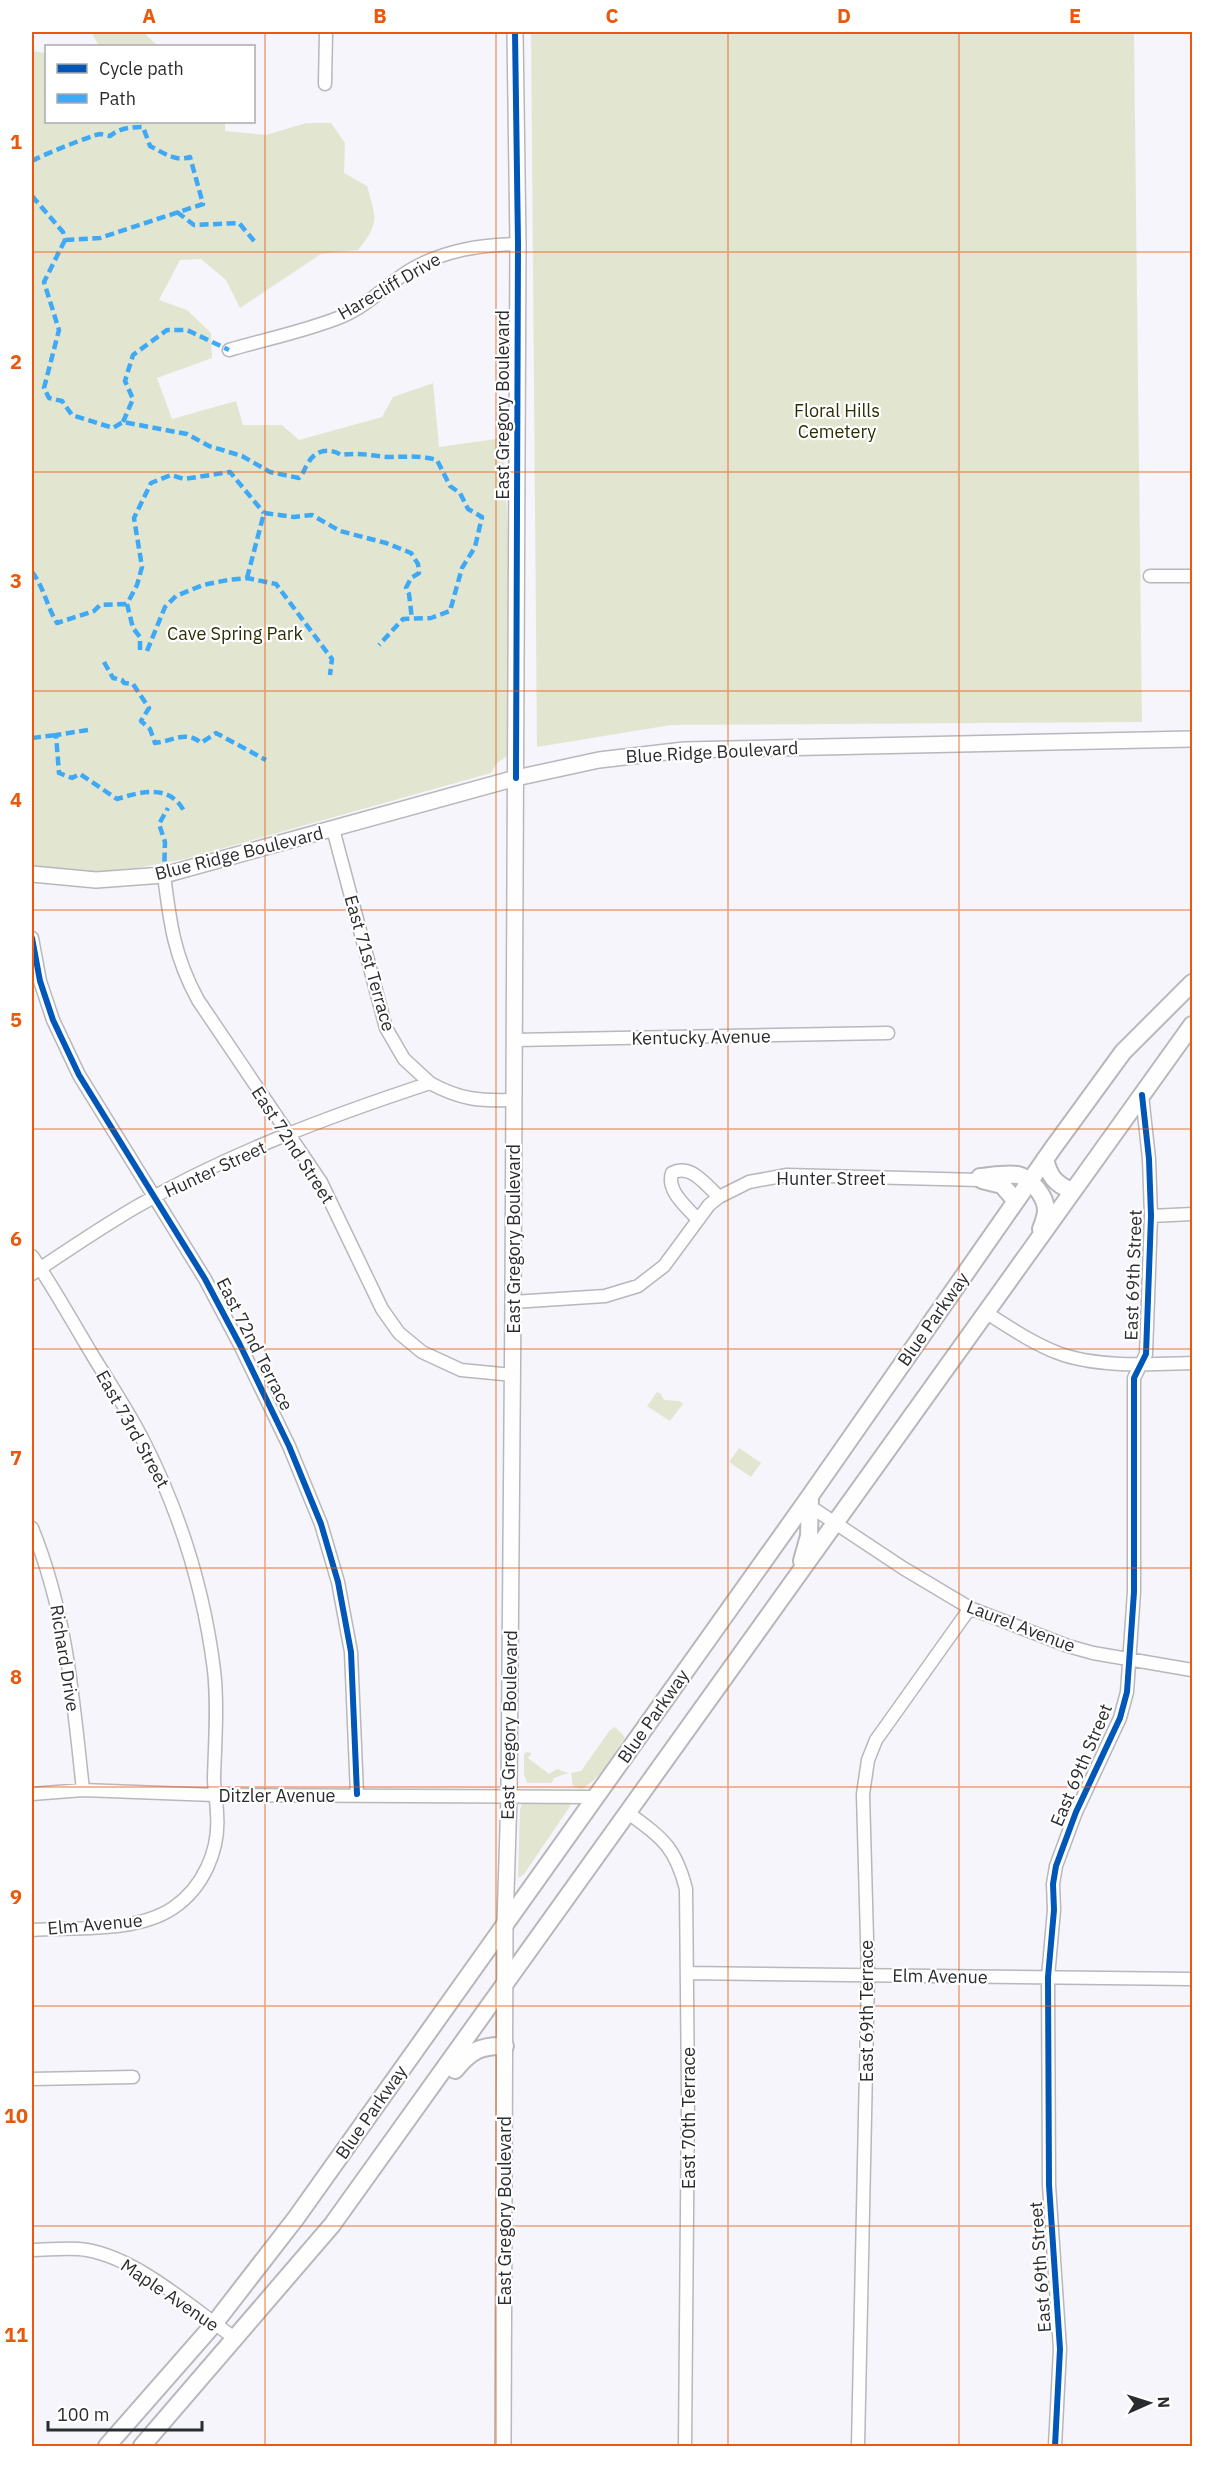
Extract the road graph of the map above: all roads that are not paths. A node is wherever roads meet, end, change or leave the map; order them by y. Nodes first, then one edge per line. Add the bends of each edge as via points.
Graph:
1 (326, 32) edge
2 (515, 32) edge
3 (325, 84) dead end
4 (518, 244) junction
5 (229, 350) dead end
6 (1150, 576) dead end
7 (1192, 576) edge
8 (1192, 739) edge
9 (516, 778) junction
10 (333, 829) junction
11 (32, 874) edge
12 (164, 874) junction
13 (32, 938) edge
14 (1192, 983) edge
15 (1192, 1025) edge
16 (888, 1033) dead end
17 (514, 1040) junction
18 (430, 1083) junction
19 (1142, 1095) junction
20 (514, 1100) junction
21 (287, 1135) junction
22 (1045, 1159) junction
23 (980, 1178) junction
24 (1030, 1180) junction
25 (1072, 1191) junction
26 (156, 1197) junction
27 (719, 1197) junction
28 (1015, 1200) junction
29 (1192, 1215) edge
30 (1151, 1216) junction
31 (698, 1220) junction
32 (1038, 1238) junction
33 (32, 1256) edge
34 (36, 1271) edge
35 (513, 1302) junction
36 (985, 1312) junction
37 (1192, 1363) edge
38 (1141, 1365) junction
39 (513, 1375) junction
40 (808, 1502) junction
41 (835, 1522) junction
42 (32, 1528) edge
43 (796, 1576) junction
44 (970, 1608) junction
45 (1130, 1660) junction
46 (1192, 1670) edge
47 (82, 1790) junction
48 (32, 1794) edge
49 (357, 1794) junction
50 (214, 1795) junction
51 (509, 1796) junction
52 (596, 1797) junction
53 (627, 1812) junction
54 (505, 1924) junction
55 (32, 1930) edge
56 (688, 1973) junction
57 (868, 1975) junction
58 (1048, 1977) junction
59 (1192, 1979) edge
60 (505, 1983) junction
61 (505, 2046) junction
62 (133, 2076) dead end
63 (32, 2079) edge
64 (406, 2122) junction
65 (32, 2250) edge
66 (214, 2324) junction
67 (236, 2339) junction
68 (107, 2446) edge
69 (142, 2446) edge
70 (503, 2446) edge
71 (685, 2446) edge
72 (858, 2446) edge
73 (1054, 2446) edge

1 - 3 street
2 - 4 main road, East Gregory Boulevard
4 - 5 street, Harecliff Drive via 481,245 445,254 411,270 344,316
4 - 9 main road, East Gregory Boulevard
6 - 7 street
8 - 9 main road, Blue Ridge Boulevard via 684,750 599,760
9 - 10 main road, Blue Ridge Boulevard
9 - 17 main road, East Gregory Boulevard
10 - 12 main road, Blue Ridge Boulevard
10 - 18 street, East 71st Terrace via 386,1028 404,1059
11 - 12 main road, Blue Ridge Boulevard via 96,880
12 - 21 street, East 72nd Street via 172,938 185,976
13 - 26 street, East 72nd Terrace via 40,981 70,1057
14 - 22 highway, Blue Parkway via 1123,1052
15 - 19 highway, Blue Parkway
16 - 17 street, Kentucky Avenue
17 - 20 main road, East Gregory Boulevard
18 - 20 street via 469,1100
18 - 21 street, Hunter Street
19 - 25 highway, Blue Parkway
19 - 30 street, East 69th Street
20 - 35 main road, East Gregory Boulevard
21 - 26 street, Hunter Street
21 - 39 street, East 72nd Street via 321,1182 382,1309 399,1333 422,1352 461,1370
22 - 24 highway, Blue Parkway
22 - 25 highway via 1055,1183
23 - 24 highway via 1007,1174
23 - 27 street, Hunter Street via 787,1175 749,1182
23 - 28 highway via 1002,1185
24 - 28 highway, Blue Parkway
24 - 32 highway via 1046,1210
25 - 32 highway, Blue Parkway
26 - 34 street, Hunter Street
26 - 49 street, East 72nd Terrace via 240,1345 289,1446 321,1524 338,1581 351,1652
27 - 31 street, Hunter Street
27 - 31 street via 686,1170 672,1173 671,1188
28 - 40 highway, Blue Parkway
29 - 30 street
30 - 38 street, East 69th Street via 1146,1354
31 - 35 street, Hunter Street via 664,1266 638,1286 605,1296
32 - 36 highway, Blue Parkway
33 - 34 street, East 73rd Street
34 - 50 street, East 73rd Street via 143,1440 186,1541 203,1604 214,1669
35 - 39 main road, East Gregory Boulevard
36 - 38 street via 1059,1354
36 - 41 highway, Blue Parkway
37 - 38 street
38 - 45 street, East 69th Street via 1134,1378 1134,1592
39 - 51 main road, East Gregory Boulevard
40 - 41 street, Laurel Avenue
40 - 43 highway via 809,1536
40 - 52 highway, Blue Parkway
41 - 43 highway, Blue Parkway
41 - 44 street, Laurel Avenue
42 - 47 street, Richard Drive via 56,1600 67,1653
43 - 53 highway, Blue Parkway
44 - 45 street, Laurel Avenue via 1068,1646
44 - 57 street, East 69th Terrace via 885,1725 868,1760 863,1794
45 - 46 street, Laurel Avenue
45 - 58 street, East 69th Street via 1120,1718 1076,1812 1056,1866
47 - 48 street, Ditzler Avenue
47 - 50 street, Ditzler Avenue
49 - 50 street, Ditzler Avenue
49 - 51 street, Ditzler Avenue
50 - 55 street, Elm Avenue via 218,1814 212,1857 190,1894 173,1908 133,1924
51 - 52 street, Ditzler Avenue
51 - 54 main road, East Gregory Boulevard
52 - 54 highway, Blue Parkway
53 - 56 street, East 70th Terrace via 665,1842 680,1867 686,1889
53 - 60 highway, Blue Parkway
54 - 60 main road, East Gregory Boulevard
54 - 66 highway, Blue Parkway via 296,2218
56 - 57 street, Elm Avenue
56 - 71 street, East 70th Terrace
57 - 58 street, Elm Avenue
57 - 72 street, East 69th Terrace
58 - 59 street, Elm Avenue
58 - 73 street, East 69th Street via 1049,2185 1060,2349
60 - 61 main road, East Gregory Boulevard
60 - 64 highway, Blue Parkway
61 - 64 highway via 471,2052 425,2108
61 - 70 main road, East Gregory Boulevard
62 - 63 street
64 - 67 highway, Blue Parkway via 332,2225
65 - 66 street, Maple Avenue via 83,2249 133,2265
66 - 67 street, Maple Avenue
66 - 68 highway, Blue Parkway
67 - 69 highway, Blue Parkway

